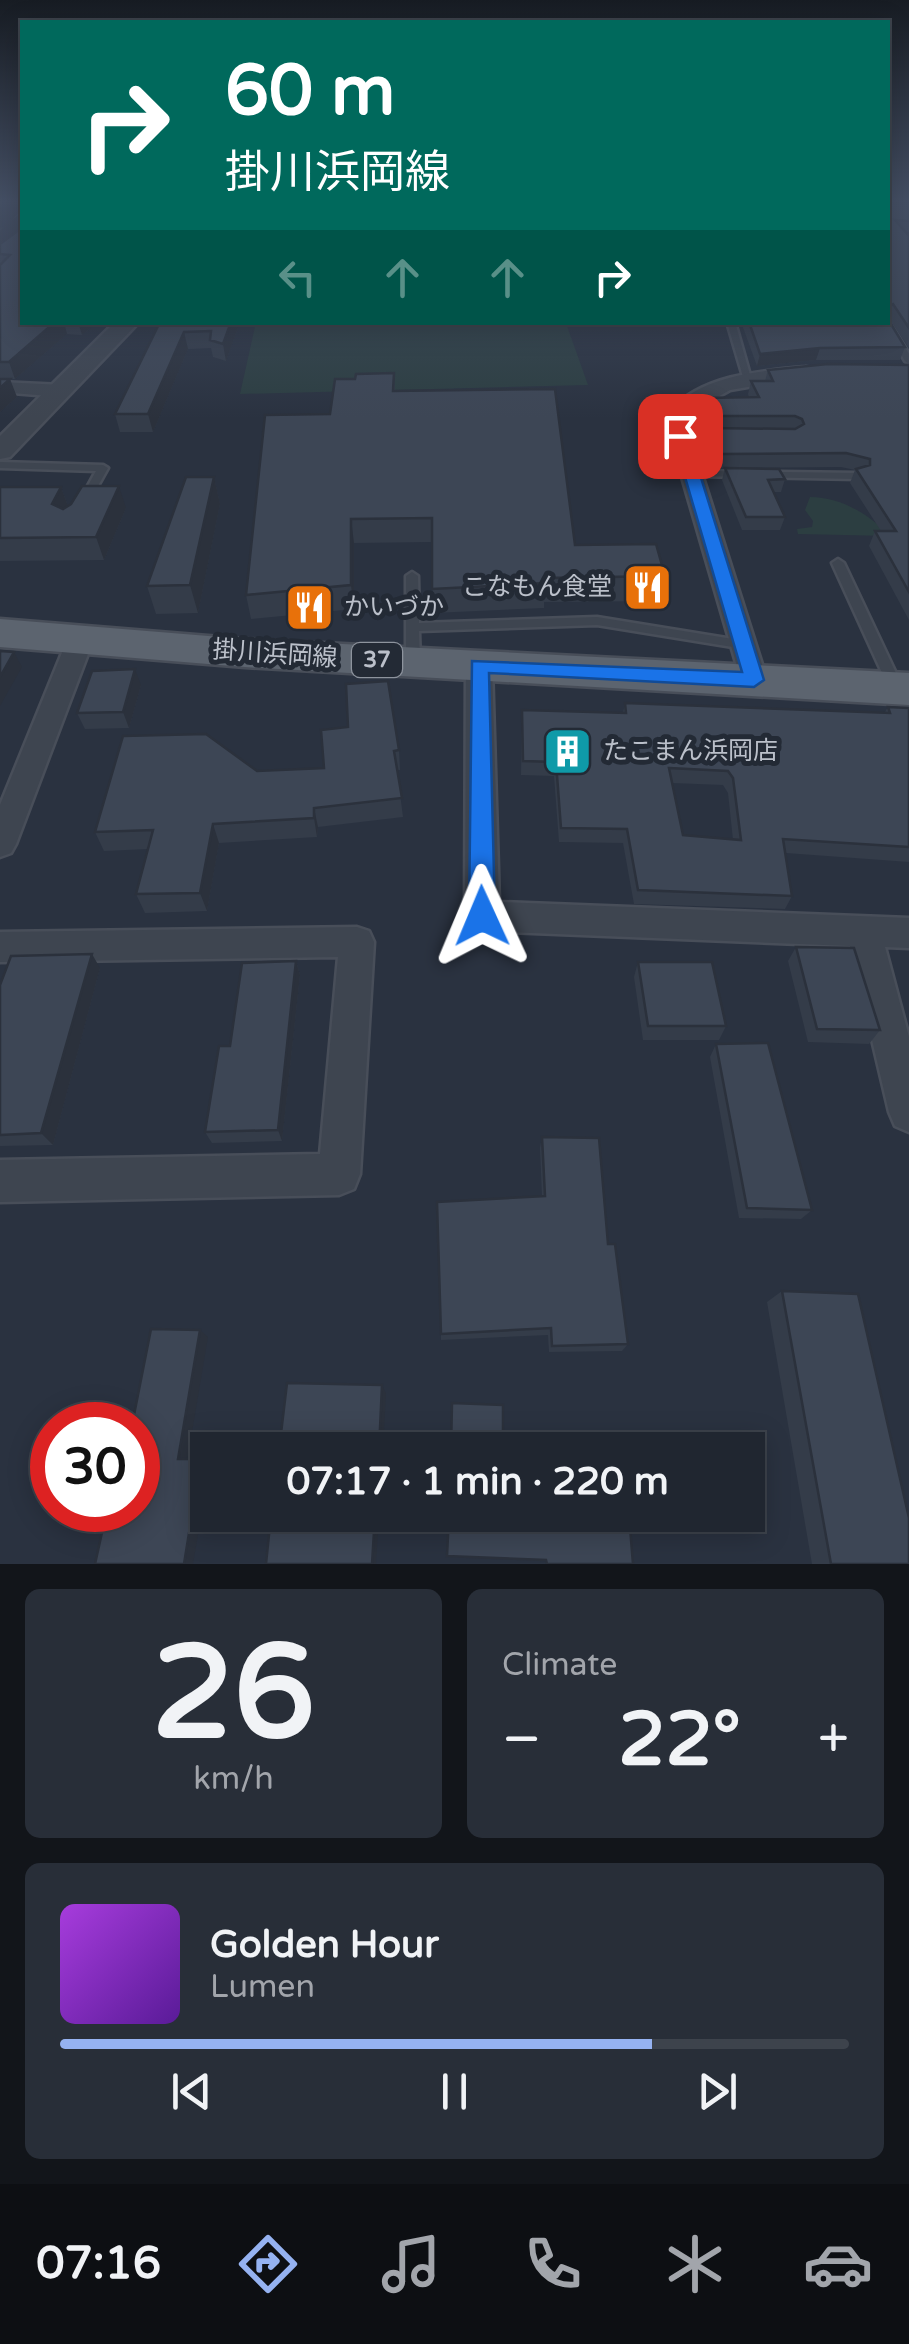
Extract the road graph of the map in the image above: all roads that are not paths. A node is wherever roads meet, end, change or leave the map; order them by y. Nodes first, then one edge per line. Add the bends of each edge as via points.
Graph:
1 (125, 325) edge
2 (732, 325) edge
3 (887, 325) edge
4 (904, 366) edge
5 (827, 371) edge
6 (749, 380) junction
7 (0, 387) edge
8 (62, 391) junction
9 (680, 436) junction
10 (736, 436) edge
11 (0, 451) edge
12 (0, 465) edge
13 (694, 474) junction
14 (858, 476) edge
15 (78, 511) edge
16 (838, 563) dead end
17 (412, 576) dead end
18 (0, 633) edge
19 (82, 638) junction
20 (413, 644) junction
21 (750, 662) junction
22 (479, 666) junction
23 (903, 689) edge
24 (0, 844) edge
25 (864, 932) junction
26 (909, 933) edge
27 (0, 947) edge
28 (909, 1112) edge
29 (0, 1182) edge

1 - 8 street
2 - 6 lane
3 - 4 lane
5 - 6 street
6 - 9 street via 702,392 679,411
7 - 8 street
8 - 11 street
9 - 10 lane
9 - 13 street
12 - 15 lane via 102,468
13 - 14 lane
13 - 21 street
16 - 23 lane
17 - 20 lane
18 - 19 main road, 掛川浜岡線 / 37
19 - 20 main road, 掛川浜岡線 / 37 via 245,654
19 - 24 street
20 - 21 lane via 597,621
20 - 22 main road, 掛川浜岡線 / 37
21 - 22 main road, 掛川浜岡線 / 37
21 - 23 main road, 掛川浜岡線 / 37
22 - 25 street via 482,916
25 - 26 street
25 - 28 street
27 - 29 street via 357,942 339,1174

